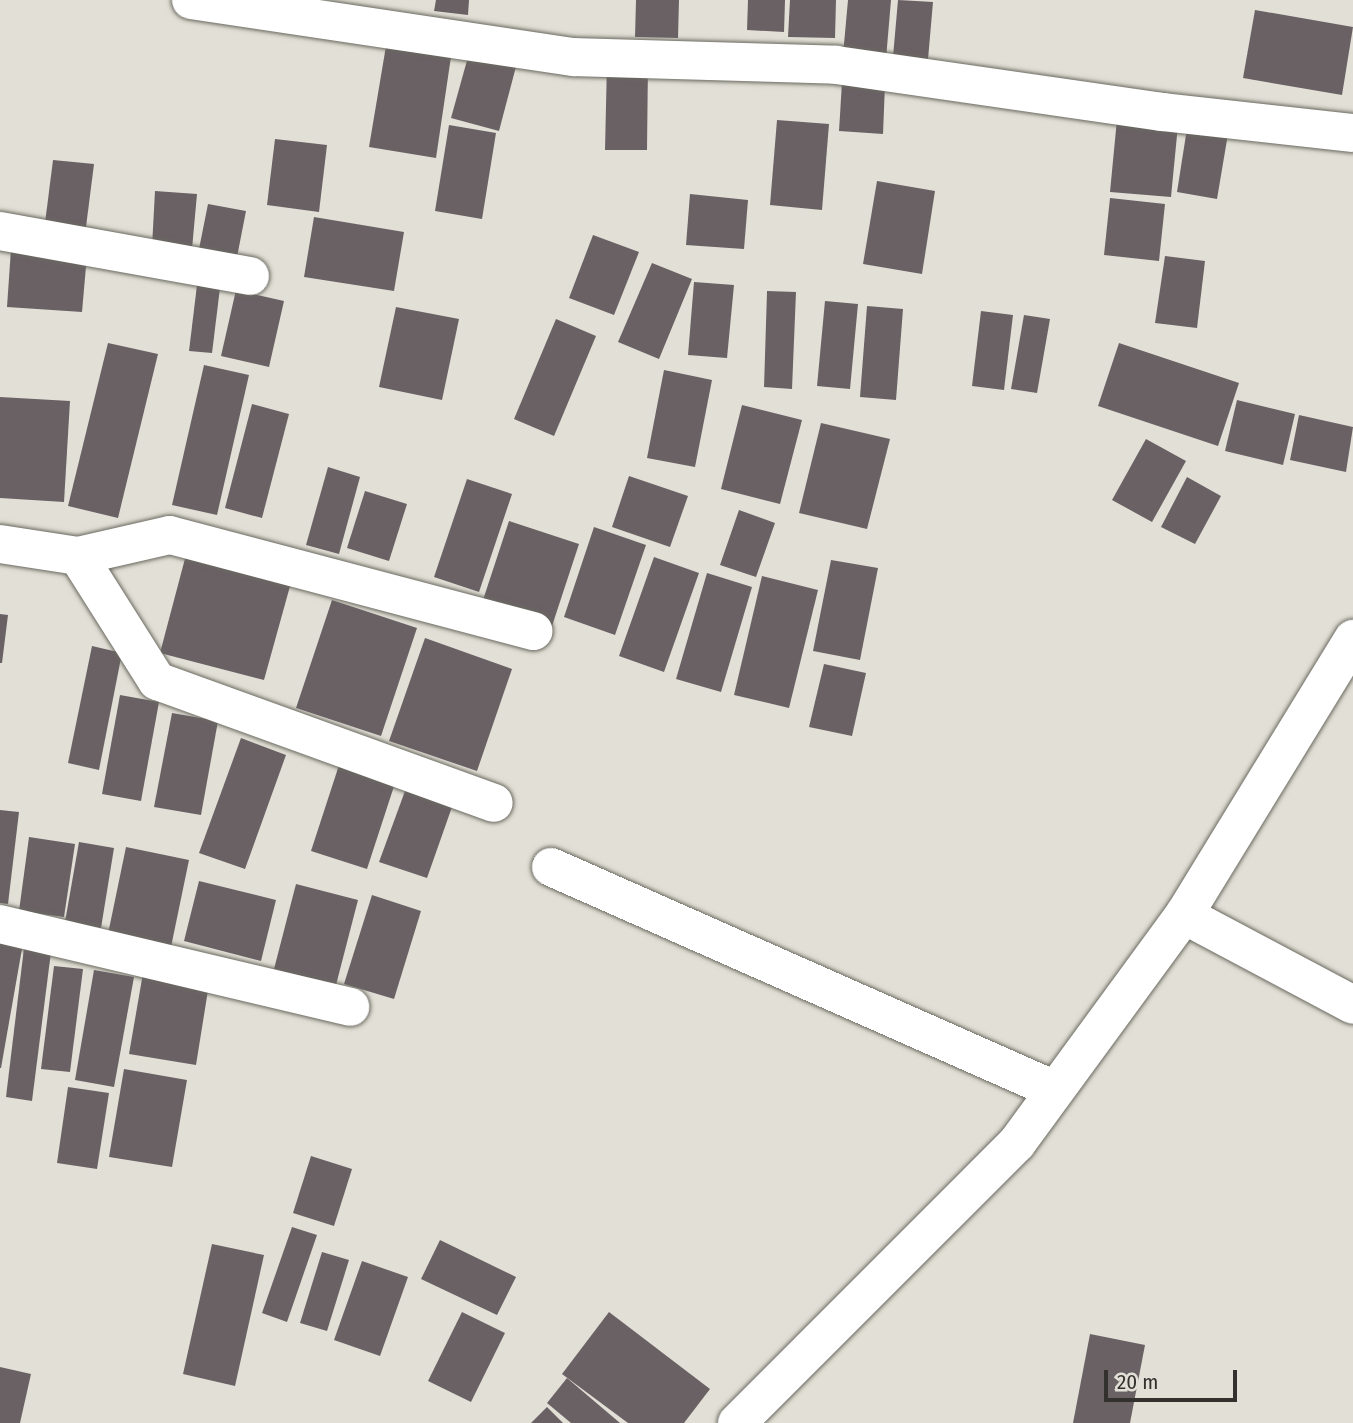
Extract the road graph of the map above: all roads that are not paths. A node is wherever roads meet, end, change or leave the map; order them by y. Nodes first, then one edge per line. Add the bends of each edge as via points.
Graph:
1 (191, 0) edge
2 (1353, 133) edge
3 (0, 231) edge
4 (250, 276) dead end
5 (0, 544) edge
6 (78, 556) junction
7 (534, 631) dead end
8 (1353, 639) edge
9 (494, 803) dead end
10 (551, 867) dead end
11 (1184, 915) junction
12 (0, 924) edge
13 (1353, 1006) edge
14 (350, 1007) dead end
15 (1055, 1090) junction
16 (737, 1423) edge

1 - 2 street via 574,57 836,65 1162,112
3 - 4 street
5 - 6 street
6 - 7 street via 170,535
6 - 9 street via 157,681
8 - 11 street
10 - 15 street
11 - 13 street
11 - 15 street
12 - 14 street
15 - 16 street via 1017,1143

